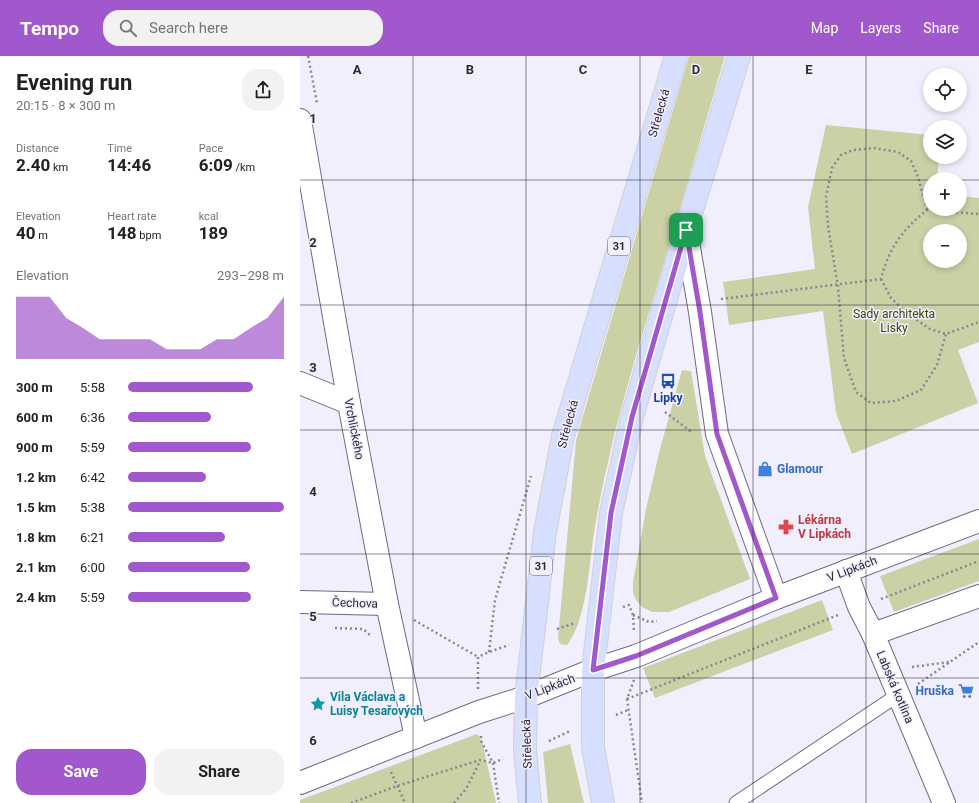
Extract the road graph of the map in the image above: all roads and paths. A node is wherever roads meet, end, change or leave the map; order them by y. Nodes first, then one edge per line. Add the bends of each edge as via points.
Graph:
1 (308, 56) edge
2 (676, 56) edge
3 (739, 56) edge
4 (309, 115) edge
5 (923, 195) edge
6 (923, 213) edge
7 (967, 213) edge
8 (979, 214) edge
9 (686, 230) junction
10 (881, 279) junction
11 (837, 284) junction
12 (715, 299) dead end
13 (979, 322) edge
14 (946, 334) junction
15 (300, 383) edge
16 (348, 403) junction
17 (665, 412) dead end
18 (695, 434) dead end
19 (979, 521) edge
20 (979, 561) edge
21 (846, 571) junction
22 (979, 596) edge
23 (776, 598) junction
24 (879, 600) dead end
25 (300, 602) edge
26 (387, 604) junction
27 (617, 609) dead end
28 (843, 614) dead end
29 (412, 619) dead end
30 (578, 622) dead end
31 (559, 628) dead end
32 (873, 634) junction
33 (634, 638) dead end
34 (979, 642) edge
35 (510, 645) dead end
36 (478, 657) junction
37 (950, 662) junction
38 (906, 667) dead end
39 (593, 670) junction
40 (637, 673) dead end
41 (919, 684) dead end
42 (478, 691) dead end
43 (898, 695) junction
44 (526, 697) junction
45 (627, 699) junction
46 (628, 710) junction
47 (615, 715) dead end
48 (565, 733) dead end
49 (416, 737) junction
50 (481, 741) dead end
51 (545, 742) dead end
52 (382, 751) junction
53 (503, 759) dead end
54 (480, 760) junction
55 (493, 763) junction
56 (300, 783) edge
57 (397, 786) junction
58 (351, 803) edge
59 (405, 803) edge
60 (454, 803) edge
61 (499, 803) edge
62 (530, 803) edge
63 (603, 803) edge
64 (642, 803) edge
65 (736, 803) edge
66 (944, 803) edge

1 - 4 path
2 - 44 main road, Střelecká / 31 via 563,436 545,532
3 - 9 main road
4 - 16 street, Vrchlického
5 - 11 path via 911,161 898,152 874,148 852,150 841,155 832,168 826,197
6 - 10 path via 901,234 886,259
7 - 8 path
9 - 23 street via 717,434
9 - 39 main road via 632,417 611,513
10 - 11 path
10 - 14 path via 891,298 908,314 930,329
11 - 12 path
11 - 14 path via 844,358 856,392 871,403 896,401 921,390 937,365
13 - 14 path
15 - 16 street
16 - 26 street, Vrchlického
17 - 18 path
19 - 21 street, V Lipkách
20 - 24 path
21 - 23 street, V Lipkách
21 - 32 street, Labská kotlina via 859,607
22 - 32 street
23 - 39 street, V Lipkách via 636,656
25 - 26 street, Čechova
26 - 49 street, Vrchlického
27 - 33 path via 629,605 633,615
28 - 45 path
29 - 36 path
30 - 31 path
32 - 43 street, Labská kotlina
34 - 37 path
35 - 36 path
36 - 42 path
37 - 38 path
37 - 41 path
39 - 44 street, V Lipkách
39 - 63 main road via 594,747
40 - 45 path
43 - 65 lane
43 - 66 street, Labská kotlina
44 - 49 street, V Lipkách
44 - 62 main road, Střelecká / 31 via 525,751
45 - 46 path
46 - 47 path
46 - 64 path
48 - 51 path
49 - 52 street, V Lipkách
50 - 55 path
52 - 56 street, V Lipkách
52 - 57 path
53 - 55 path
54 - 55 path
54 - 57 path
54 - 60 path via 466,789
55 - 61 path
57 - 58 path
57 - 59 path

